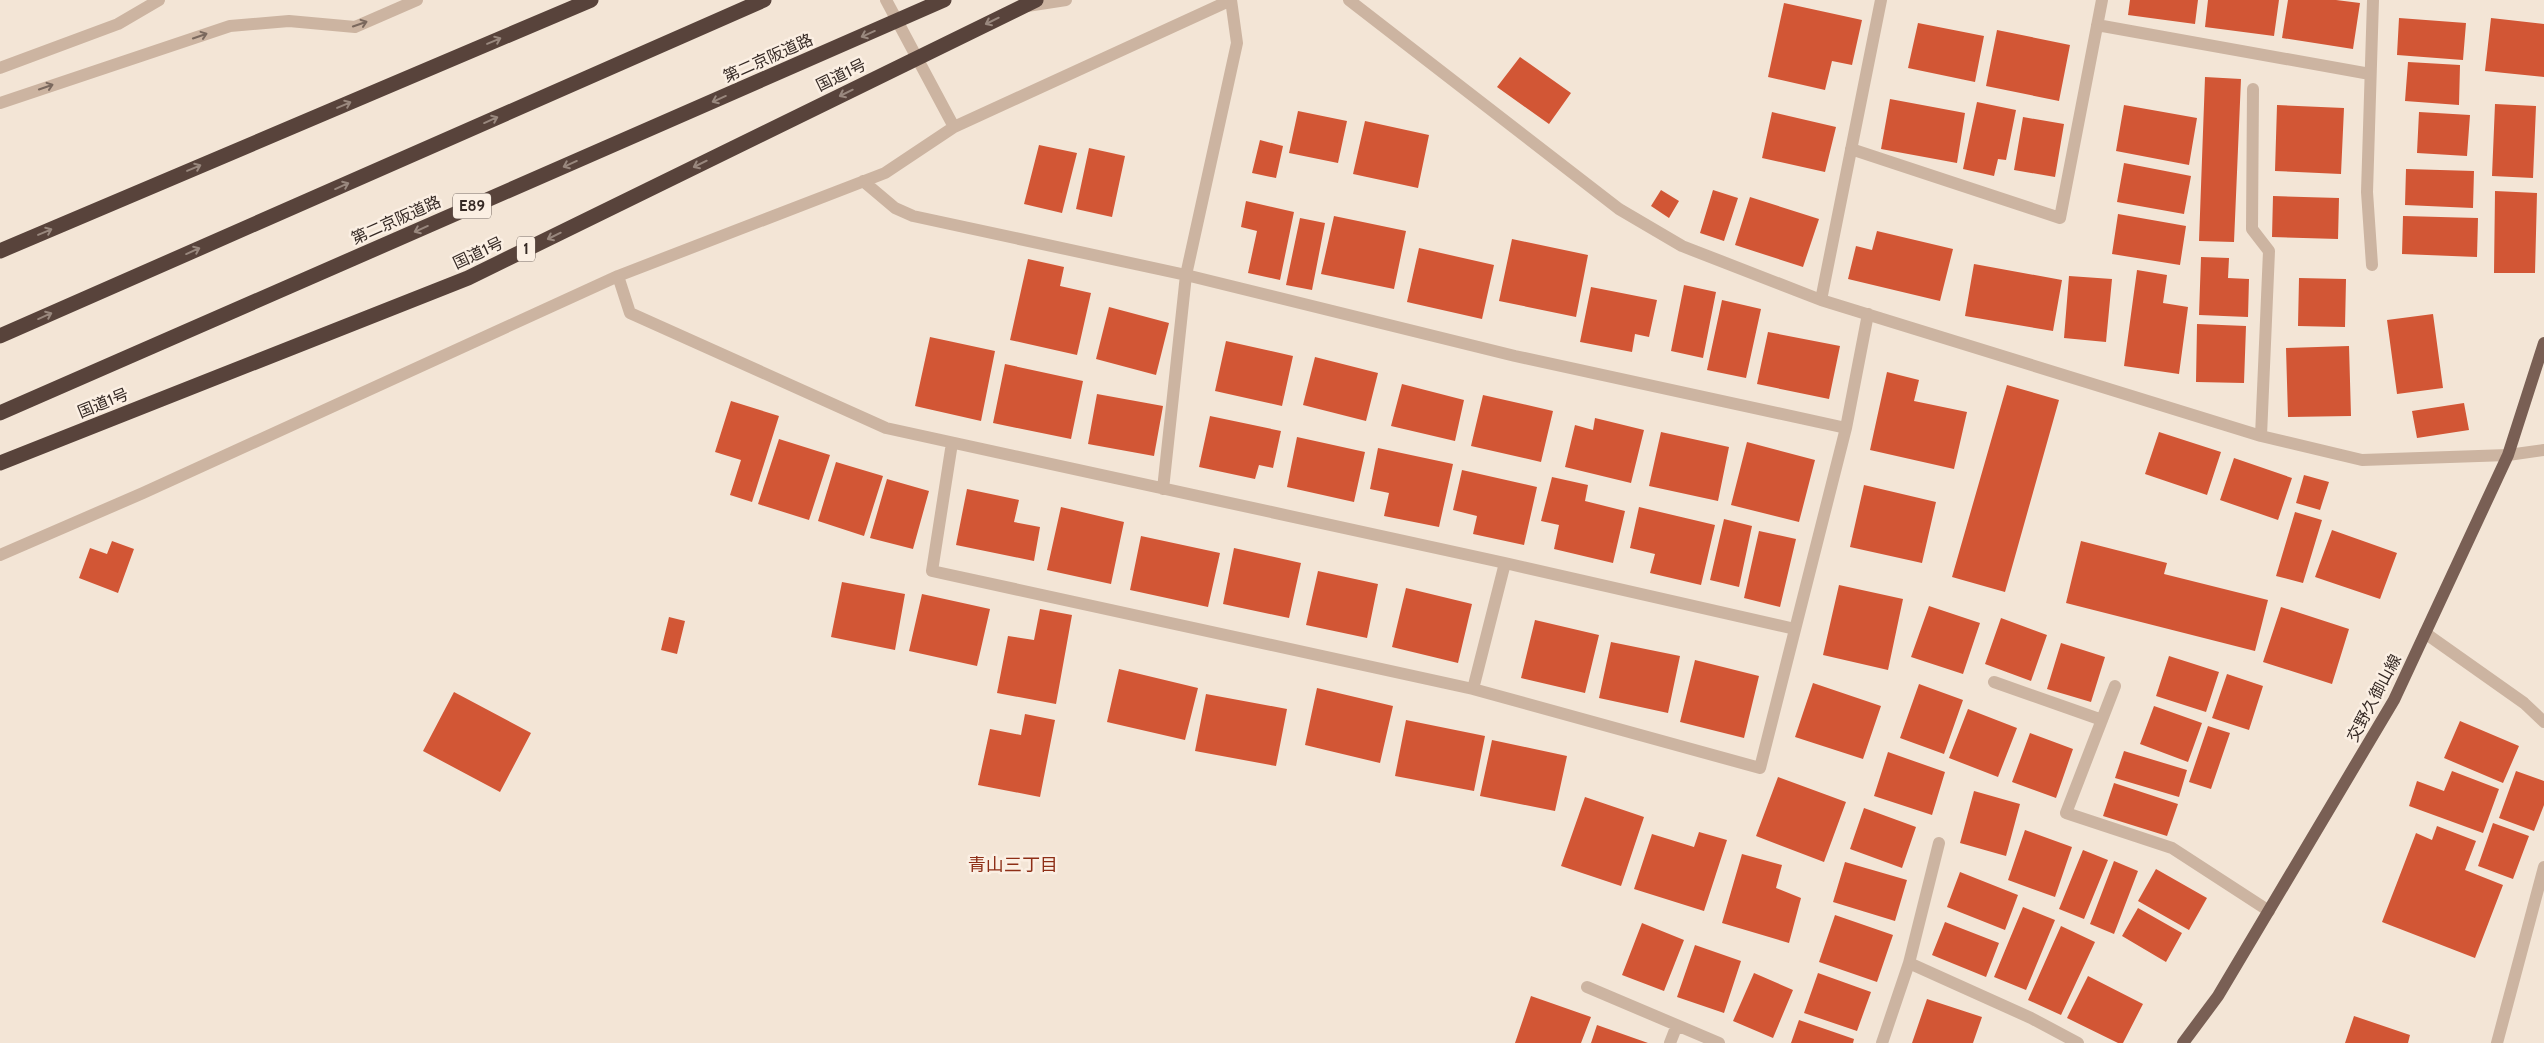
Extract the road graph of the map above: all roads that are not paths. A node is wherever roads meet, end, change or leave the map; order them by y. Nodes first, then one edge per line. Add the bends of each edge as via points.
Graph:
1 (159, 0) edge
2 (417, 0) edge
3 (591, 0) edge
4 (764, 0) edge
5 (886, 0) edge
6 (944, 0) edge
7 (1036, 0) edge
8 (1066, 0) edge
9 (1231, 0) edge
10 (1349, 0) edge
11 (1881, 0) edge
12 (2102, 0) edge
13 (2373, 0) edge
14 (1021, 6) junction
15 (2097, 26) junction
16 (916, 59) junction
17 (0, 68) edge
18 (2370, 74) junction
19 (2253, 89) dead end
20 (0, 103) edge
21 (954, 127) junction
22 (1851, 149) junction
23 (862, 181) junction
24 (0, 251) edge
25 (2372, 265) dead end
26 (1186, 275) junction
27 (618, 276) junction
28 (1821, 300) junction
29 (1868, 314) junction
30 (0, 336) edge
31 (2544, 343) edge
32 (0, 412) edge
33 (1846, 428) junction
34 (2261, 436) junction
35 (952, 443) junction
36 (2544, 450) edge
37 (2508, 455) junction
38 (0, 463) edge
39 (1163, 489) junction
40 (0, 555) edge
41 (1505, 563) junction
42 (1794, 629) junction
43 (2425, 633) junction
44 (1994, 682) dead end
45 (2115, 686) dead end
46 (1473, 689) junction
47 (2102, 720) junction
48 (2544, 722) edge
49 (1939, 843) dead end
50 (2544, 867) edge
51 (2269, 911) junction
52 (1909, 963) junction
53 (1587, 987) dead end
54 (1677, 1025) junction
55 (1670, 1043) edge
56 (1719, 1043) edge
57 (1882, 1043) edge
58 (2078, 1043) edge
59 (2182, 1043) edge
60 (2497, 1043) edge

1 - 17 street via 118,24
20 -> 2 street via 230,26 289,21 355,27
24 -> 3 highway
30 -> 4 highway
5 - 16 street
6 -> 32 highway, 第二京阪道路 / E89
7 - 14 highway, 国道1号 / 1
8 - 14 street
9 - 21 street
9 - 26 street via 1236,43
10 - 28 street via 1619,210 1682,246
11 - 22 street
12 - 15 street
13 - 18 street
14 -> 16 highway, 国道1号 / 1
15 - 18 street
15 - 22 street via 2060,218
16 - 21 street
16 -> 38 highway, 国道1号 / 1 via 468,278
18 - 25 street via 2366,192
19 - 34 street via 2252,229 2270,251
21 - 23 street via 885,173
22 - 28 street
23 - 26 street via 895,208 913,216
23 - 27 street
26 - 33 street via 1515,356
26 - 39 street
27 - 35 street via 630,313 886,428
27 - 40 street
28 - 29 street
29 - 33 street
29 - 34 street
31 - 37 main road, 交野久御山線
33 - 42 street
34 - 37 street via 2362,460
35 - 39 street
35 - 46 street via 932,571
36 - 37 street
37 - 43 main road, 交野久御山線
39 - 41 street
41 - 42 street
41 - 46 street
42 - 46 street via 1760,768
43 - 48 street via 2524,703
43 - 51 main road, 交野久御山線 via 2394,700
44 - 47 street
45 - 47 street
47 - 51 street via 2066,813 2172,848
49 - 52 street
50 - 60 street
51 - 59 main road, 交野久御山線 via 2218,996
52 - 57 street
52 - 58 street
53 - 54 street
54 - 55 street
54 - 56 street

